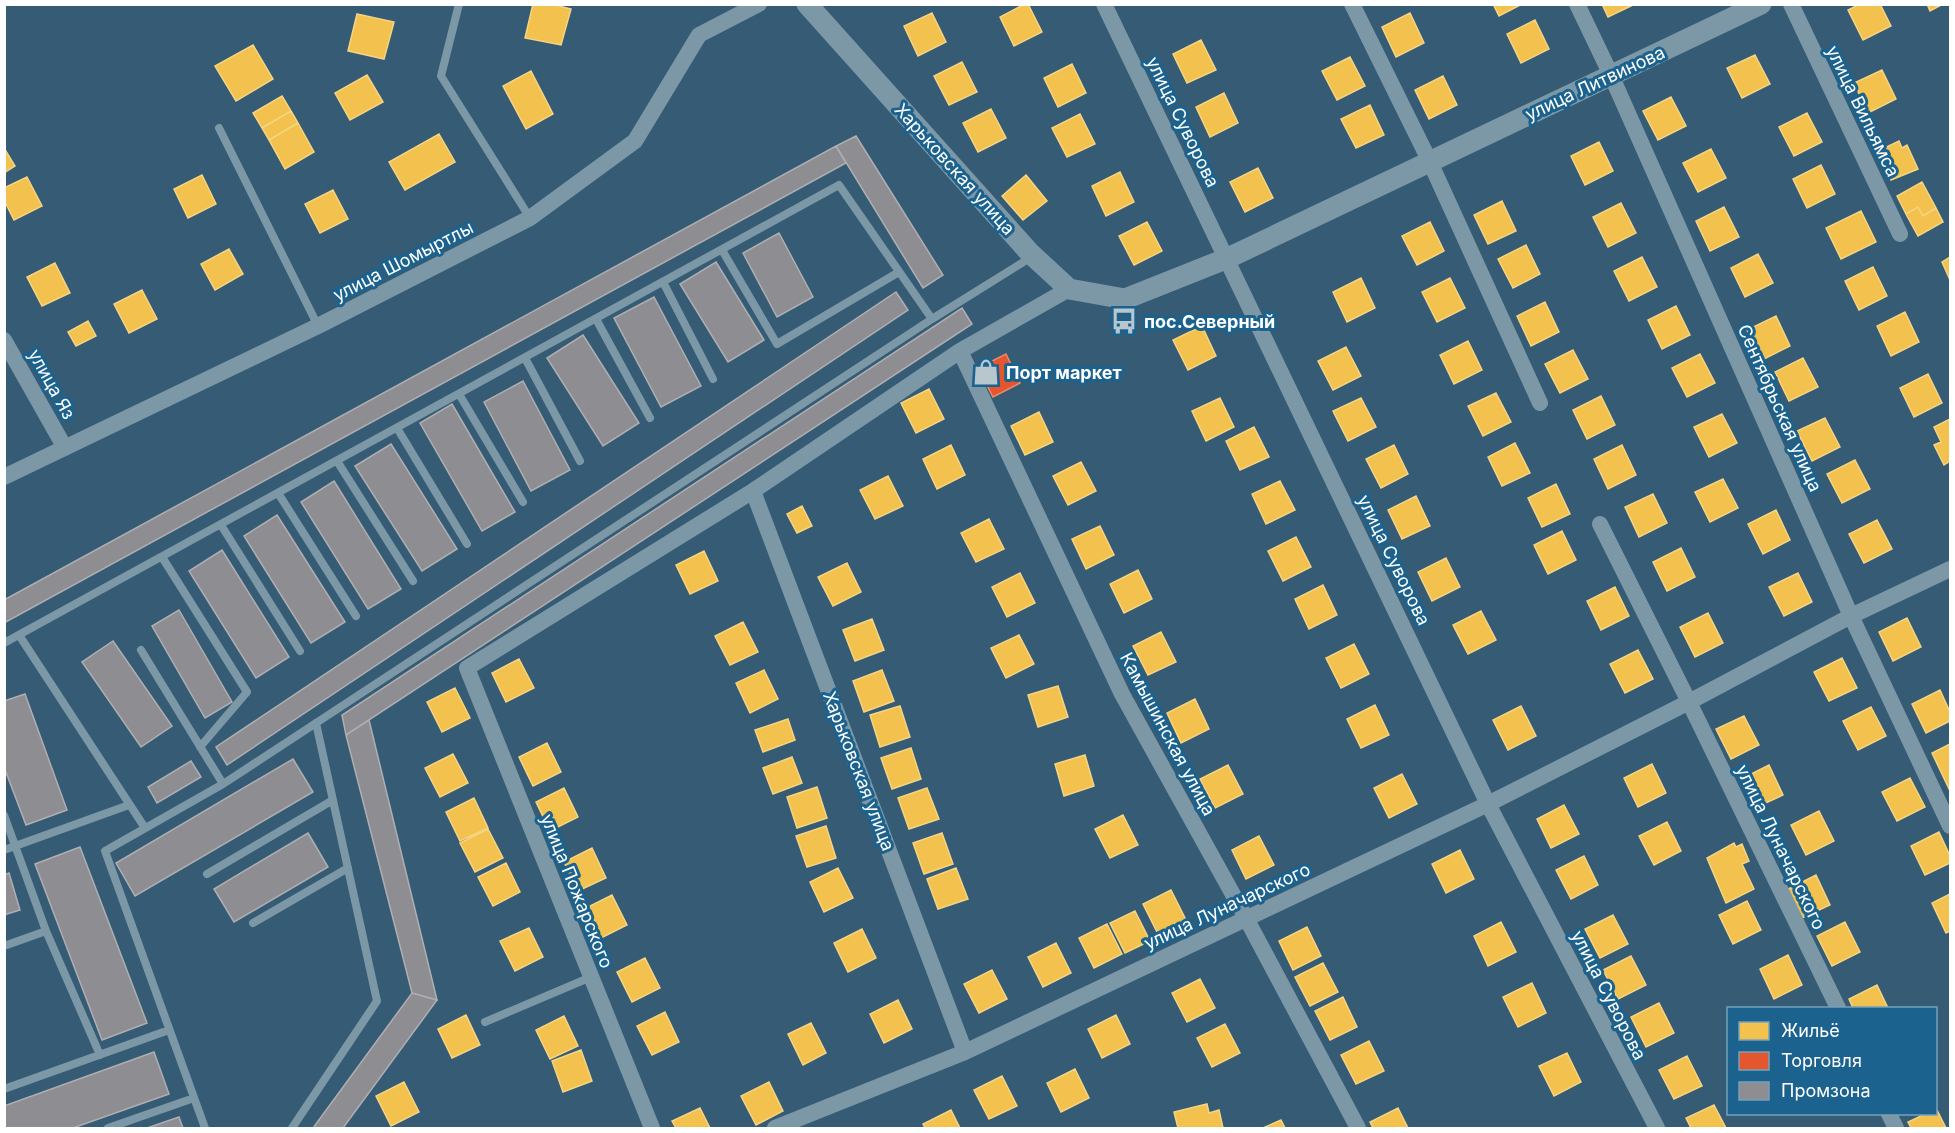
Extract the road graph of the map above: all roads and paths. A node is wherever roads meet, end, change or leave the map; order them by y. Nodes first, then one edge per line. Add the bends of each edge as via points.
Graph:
1 (459, 4) edge
2 (759, 4) edge
3 (807, 4) edge
4 (1104, 4) edge
5 (1352, 4) edge
6 (1577, 4) edge
7 (1761, 4) edge
8 (1791, 4) edge
9 (1611, 75) junction
10 (219, 129) dead end
11 (1430, 162) junction
12 (530, 218) junction
13 (1900, 234) dead end
14 (723, 250) junction
15 (1033, 256) junction
16 (1227, 258) junction
17 (899, 272) junction
18 (663, 282) junction
19 (1069, 289) junction
20 (596, 319) junction
21 (932, 320) junction
22 (318, 326) junction
23 (4, 340) edge
24 (960, 351) junction
25 (525, 358) junction
26 (713, 379) dead end
27 (459, 394) junction
28 (1540, 403) dead end
29 (650, 418) dead end
30 (398, 428) junction
31 (65, 448) junction
32 (337, 461) junction
33 (580, 461) dead end
34 (4, 477) edge
35 (753, 491) junction
36 (278, 493) junction
37 (523, 502) dead end
38 (1600, 524) dead end
39 (221, 525) junction
40 (467, 544) dead end
41 (162, 557) junction
42 (1950, 569) edge
43 (412, 581) dead end
44 (356, 616) dead end
45 (1851, 616) junction
46 (19, 635) junction
47 (4, 643) edge
48 (141, 650) dead end
49 (300, 651) dead end
50 (1689, 702) junction
51 (316, 723) junction
52 (200, 747) junction
53 (223, 784) junction
54 (333, 800) junction
55 (1488, 804) junction
56 (129, 805) junction
57 (4, 815) edge
58 (1950, 826) edge
59 (145, 828) junction
60 (16, 846) junction
61 (4, 850) edge
62 (348, 868) junction
63 (207, 874) dead end
64 (1246, 918) junction
65 (253, 922) dead end
66 (46, 931) junction
67 (4, 946) edge
68 (591, 977) junction
69 (1838, 1007) edge
70 (485, 1022) dead end
71 (170, 1030) junction
72 (965, 1052) junction
73 (100, 1055) junction
74 (4, 1089) edge
75 (194, 1098) junction
76 (108, 1128) edge
77 (205, 1128) edge
78 (292, 1128) edge
79 (652, 1128) edge
80 (775, 1128) edge
81 (1358, 1128) edge
82 (1657, 1128) edge

1 - 12 lane via 441,76
2 - 12 street, улица Шомыртлы via 699,35 635,141
3 - 15 street, Харьковская улица
4 - 16 street, улица Суворова
5 - 11 street
6 - 9 street, Сентябрьская улица
7 - 9 street, улица Литвинова
8 - 13 street, улица Вильямса
9 - 11 street, улица Литвинова
9 - 45 street, Сентябрьская улица
10 - 22 lane
11 - 16 street, улица Литвинова
11 - 28 street
12 - 22 street, улица Шомыртлы
14 - 17 lane via 839,185
14 - 17 lane via 777,344
14 - 18 lane
15 - 19 street, Харьковская улица
15 - 21 lane
16 - 19 street, улица Литвинова via 1125,299
16 - 55 street, улица Суворова
17 - 21 lane
18 - 20 lane
18 - 26 lane
19 - 24 street
20 - 25 lane
20 - 29 lane
21 - 51 lane
22 - 31 street, улица Шомыртлы
23 - 31 street, улица Яз
24 - 35 street
24 - 64 street, Камышинская улица via 1122,694
25 - 27 lane
25 - 33 lane
27 - 30 lane
27 - 37 lane
30 - 32 lane
30 - 40 lane
31 - 34 street, улица Шомыртлы
32 - 36 lane
32 - 43 lane
35 - 68 street, улица Пожарского via 466,668
35 - 72 street, Харьковская улица
36 - 39 lane
36 - 44 lane
38 - 50 street, улица Луначарского
39 - 41 lane
39 - 49 lane
41 - 46 lane
41 - 52 lane via 247,692
42 - 45 street, улица Луначарского
45 - 50 street, улица Луначарского
45 - 58 street, Сентябрьская улица
46 - 47 lane
46 - 56 lane
48 - 52 lane
50 - 55 street, улица Луначарского
50 - 69 street, улица Луначарского
51 - 53 lane
51 - 54 lane
52 - 53 lane
53 - 59 lane
54 - 62 lane
54 - 63 lane
55 - 64 street, улица Луначарского
55 - 82 street, улица Суворова
56 - 59 lane
56 - 60 lane
57 - 60 lane
59 - 71 lane via 105,851
60 - 61 lane
60 - 66 lane
62 - 65 lane
62 - 78 lane via 377,1001
64 - 72 street, улица Луначарского
64 - 81 street, Камышинская улица
66 - 67 lane
66 - 73 lane
68 - 70 lane
68 - 79 street, улица Пожарского
71 - 73 lane
71 - 75 lane
72 - 80 street, улица Луначарского
73 - 74 lane
75 - 76 lane
75 - 77 lane

